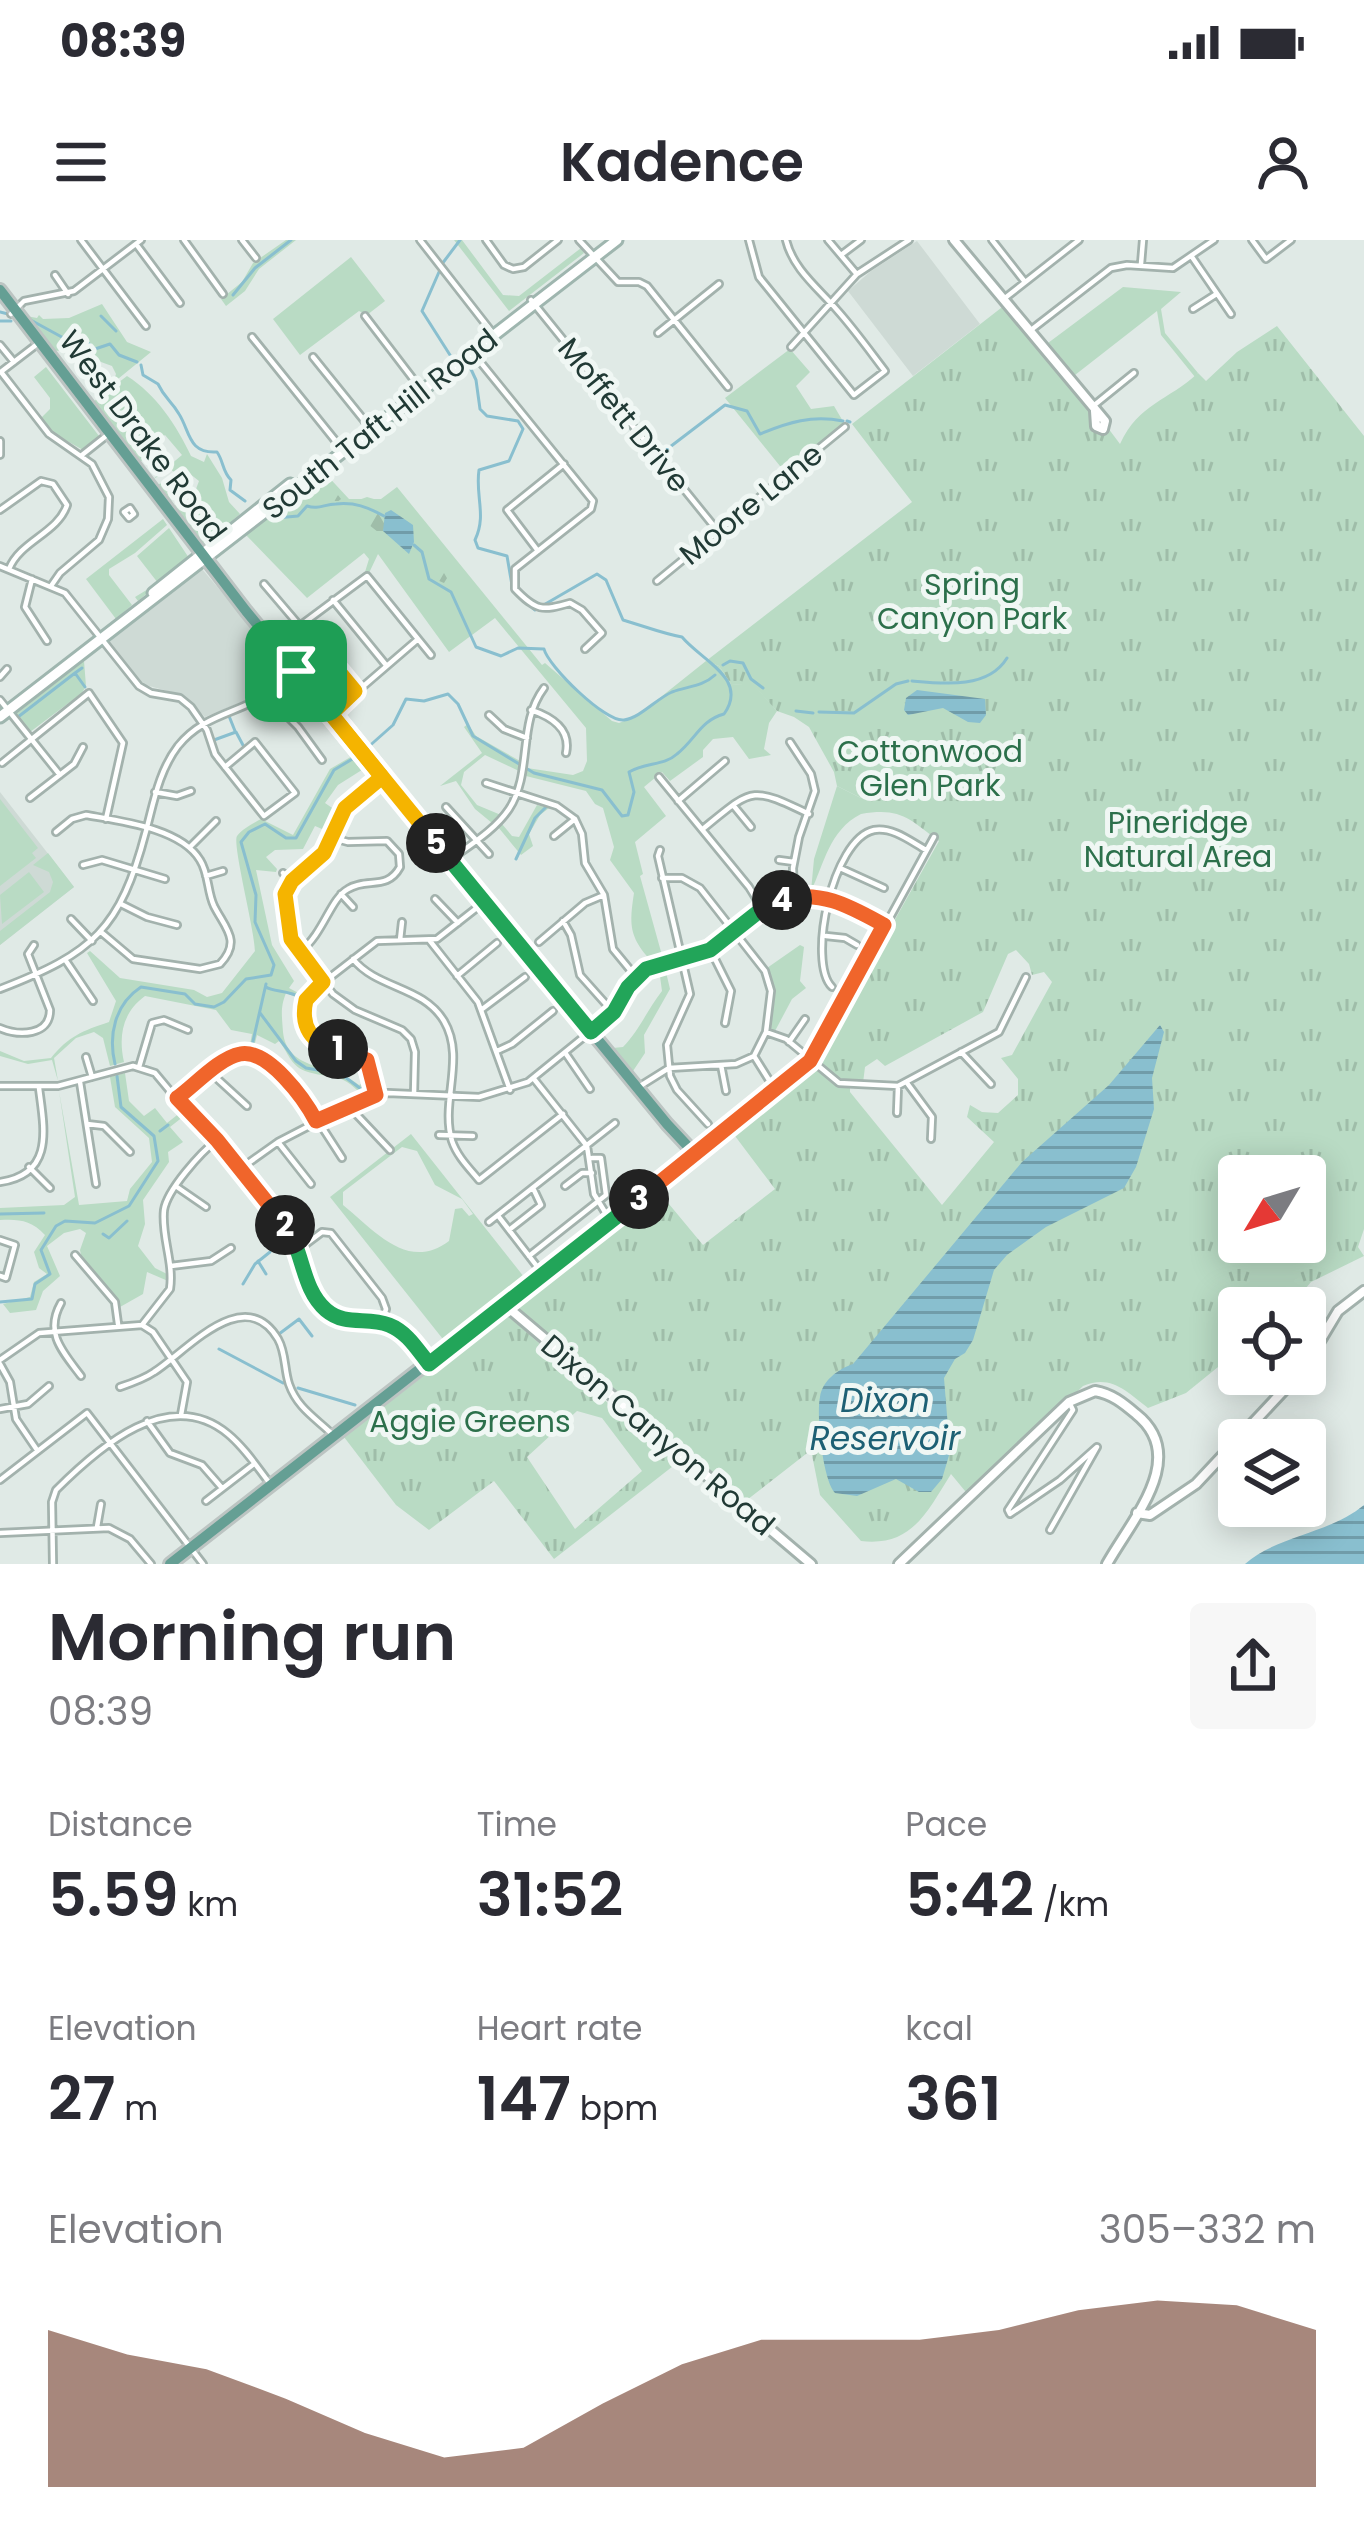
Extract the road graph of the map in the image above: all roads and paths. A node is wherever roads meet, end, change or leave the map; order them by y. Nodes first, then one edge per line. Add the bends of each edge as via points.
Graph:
1 (81, 240) edge
2 (184, 240) edge
3 (256, 240) edge
4 (420, 240) edge
5 (486, 240) edge
6 (558, 240) edge
7 (579, 240) edge
8 (613, 240) edge
9 (748, 240) edge
10 (786, 240) edge
11 (828, 240) edge
12 (861, 240) edge
13 (909, 240) edge
14 (954, 240) edge
15 (992, 240) edge
16 (1079, 240) edge
17 (1143, 240) edge
18 (1214, 240) edge
19 (1252, 240) edge
20 (1291, 240) edge
21 (138, 242) edge
22 (244, 243) edge
23 (593, 255) junction
24 (841, 255) junction
25 (1192, 257) junction
26 (256, 259) dead end
27 (1141, 266) junction
28 (102, 270) junction
29 (857, 274) junction
30 (55, 275) dead end
31 (1025, 282) junction
32 (719, 284) dead end
33 (0, 290) edge
34 (68, 294) junction
35 (223, 294) dead end
36 (1215, 295) junction
37 (1005, 298) junction
38 (533, 302) junction
39 (180, 303) dead end
40 (831, 303) junction
41 (1193, 308) dead end
42 (13, 312) edge
43 (1231, 314) dead end
44 (365, 316) dead end
45 (674, 320) junction
46 (146, 326) dead end
47 (1030, 330) junction
48 (491, 332) junction
49 (658, 333) dead end
50 (805, 334) junction
51 (252, 337) dead end
52 (38, 343) junction
53 (0, 346) edge
54 (791, 347) dead end
55 (472, 351) junction
56 (313, 357) dead end
57 (14, 362) junction
58 (0, 372) edge
59 (1134, 373) dead end
60 (728, 387) dead end
61 (422, 389) junction
62 (1094, 409) joint
63 (367, 424) junction
64 (845, 428) dead end
65 (107, 435) junction
66 (0, 441) edge
67 (340, 447) junction
68 (82, 454) junction
69 (0, 455) edge
70 (564, 464) junction
71 (0, 510) edge
72 (109, 512) junction
73 (124, 512) dead end
74 (717, 530) junction
75 (538, 551) junction
76 (202, 558) junction
77 (0, 566) edge
78 (9, 569) junction
79 (32, 579) junction
80 (657, 580) dead end
81 (264, 584) dead end
82 (51, 586) junction
83 (333, 600) junction
84 (301, 625) junction
85 (100, 639) junction
86 (418, 639) junction
87 (47, 641) dead end
88 (585, 649) dead end
89 (321, 650) junction
90 (431, 655) dead end
91 (386, 665) junction
92 (7, 669) dead end
93 (296, 671) junction
94 (0, 677) edge
95 (544, 688) dead end
96 (355, 691) junction
97 (266, 695) junction
98 (0, 700) edge
99 (531, 710) junction
100 (4, 713) edge
101 (331, 714) junction
102 (490, 715) dead end
103 (203, 723) junction
104 (30, 737) junction
105 (526, 738) junction
106 (790, 742) dead end
107 (82, 747) dead end
108 (566, 753) dead end
109 (322, 760) dead end
110 (725, 761) dead end
111 (2, 763) edge
112 (225, 766) junction
113 (60, 776) junction
114 (382, 777) junction
115 (659, 777) dead end
116 (486, 783) dead end
117 (191, 791) dead end
118 (155, 792) junction
119 (517, 794) junction
120 (30, 798) dead end
121 (679, 801) junction
122 (733, 805) junction
123 (446, 807) dead end
124 (808, 814) junction
125 (106, 819) junction
126 (575, 819) junction
127 (216, 821) dead end
128 (751, 827) dead end
129 (146, 830) junction
130 (702, 830) junction
131 (56, 832) dead end
132 (554, 836) dead end
133 (332, 837) junction
134 (934, 837) dead end
135 (476, 840) junction
136 (190, 847) junction
137 (660, 850) dead end
138 (926, 850) junction
139 (489, 854) dead end
140 (450, 860) junction
141 (779, 860) dead end
142 (794, 862) junction
143 (83, 865) dead end
144 (135, 868) junction
145 (840, 868) junction
146 (223, 871) dead end
147 (283, 873) dead end
148 (206, 876) junction
149 (662, 878) junction
150 (164, 879) dead end
151 (292, 881) junction
152 (884, 888) dead end
153 (341, 894) junction
154 (604, 895) junction
155 (794, 897) junction
156 (828, 898) junction
157 (435, 899) dead end
158 (484, 902) junction
159 (117, 905) junction
160 (353, 907) dead end
161 (762, 909) junction
162 (231, 912) dead end
163 (223, 919) junction
164 (71, 920) dead end
165 (563, 921) junction
166 (402, 922) dead end
167 (458, 923) junction
168 (782, 923) dead end
169 (177, 925) dead end
170 (884, 925) junction
171 (734, 931) junction
172 (101, 932) junction
173 (826, 936) junction
174 (400, 940) junction
175 (92, 941) junction
176 (430, 941) junction
177 (539, 942) dead end
178 (497, 943) dead end
179 (34, 945) dead end
180 (857, 945) dead end
181 (710, 950) junction
182 (300, 952) junction
183 (353, 958) junction
184 (683, 960) junction
185 (67, 961) junction
186 (37, 975) junction
187 (457, 976) junction
188 (525, 977) dead end
189 (636, 977) junction
190 (1026, 977) dead end
191 (323, 982) junction
192 (832, 987) dead end
193 (0, 989) edge
194 (93, 1001) dead end
195 (481, 1010) junction
196 (553, 1011) dead end
197 (614, 1012) junction
198 (805, 1019) dead end
199 (724, 1023) dead end
200 (0, 1028) edge
201 (188, 1030) dead end
202 (591, 1032) junction
203 (766, 1032) junction
204 (789, 1042) junction
205 (496, 1051) junction
206 (961, 1052) junction
207 (566, 1054) junction
208 (754, 1056) junction
209 (86, 1057) dead end
210 (810, 1061) junction
211 (721, 1065) junction
212 (140, 1067) junction
213 (669, 1068) junction
214 (211, 1073) junction
215 (157, 1075) junction
216 (92, 1077) junction
217 (534, 1079) junction
218 (769, 1080) dead end
219 (80, 1082) junction
220 (907, 1083) junction
221 (149, 1084) dead end
222 (991, 1084) dead end
223 (0, 1086) edge
224 (898, 1086) junction
225 (39, 1088) junction
226 (637, 1088) junction
227 (590, 1089) dead end
228 (510, 1090) junction
229 (726, 1090) dead end
230 (414, 1094) junction
231 (376, 1095) junction
232 (452, 1095) junction
233 (177, 1098) junction
234 (351, 1102) junction
235 (247, 1106) dead end
236 (897, 1112) dead end
237 (562, 1114) junction
238 (316, 1121) junction
239 (86, 1124) junction
240 (615, 1124) dead end
241 (708, 1124) dead end
242 (439, 1135) dead end
243 (451, 1135) junction
244 (472, 1136) dead end
245 (677, 1137) junction
246 (932, 1139) dead end
247 (217, 1140) junction
248 (278, 1142) junction
249 (587, 1146) junction
250 (390, 1150) dead end
251 (130, 1152) dead end
252 (695, 1154) junction
253 (342, 1158) dead end
254 (591, 1158) junction
255 (679, 1166) junction
256 (29, 1167) junction
257 (240, 1169) junction
258 (592, 1173) junction
259 (2, 1184) edge
260 (96, 1184) dead end
261 (310, 1184) dead end
262 (177, 1186) junction
263 (565, 1186) dead end
264 (50, 1188) dead end
265 (533, 1188) junction
266 (597, 1202) junction
267 (206, 1208) dead end
268 (498, 1215) junction
269 (611, 1220) junction
270 (489, 1222) dead end
271 (509, 1230) junction
272 (0, 1240) edge
273 (231, 1248) dead end
274 (298, 1250) junction
275 (75, 1255) dead end
276 (529, 1256) junction
277 (536, 1265) dead end
278 (171, 1267) junction
279 (0, 1276) edge
280 (1364, 1291) edge
281 (61, 1303) dead end
282 (505, 1305) junction
283 (382, 1322) junction
284 (118, 1324) junction
285 (142, 1325) junction
286 (53, 1330) junction
287 (1326, 1331) edge
288 (173, 1358) junction
289 (0, 1362) edge
290 (429, 1364) junction
291 (81, 1376) dead end
292 (49, 1386) dead end
293 (120, 1388) dead end
294 (1279, 1395) edge
295 (1070, 1402) junction
296 (13, 1406) junction
297 (0, 1409) edge
298 (181, 1415) junction
299 (147, 1421) junction
300 (334, 1437) junction
301 (111, 1445) junction
302 (38, 1451) junction
303 (254, 1463) junction
304 (0, 1480) edge
305 (272, 1486) junction
306 (222, 1489) junction
307 (206, 1501) dead end
308 (101, 1504) dead end
309 (1137, 1513) junction
310 (15, 1520) dead end
311 (97, 1526) junction
312 (52, 1528) junction
313 (17, 1529) junction
314 (1050, 1530) dead end
315 (0, 1532) edge
316 (190, 1549) junction
317 (53, 1564) edge
318 (151, 1564) edge
319 (170, 1564) edge
320 (203, 1564) edge
321 (811, 1564) edge
322 (899, 1564) edge
323 (1107, 1564) edge

1 - 28 street
2 - 35 street
3 - 22 street
4 - 48 street
5 - 6 street via 514,272
7 - 23 street
8 - 23 main road, South Taft Hill Road
9 - 50 street via 759,277
10 - 40 street
11 - 24 street
12 - 24 street
13 - 29 street
14 - 37 street
15 - 31 street
16 - 31 street
17 - 27 street
18 - 25 street
19 - 20 street via 1266,259
21 - 28 street
21 - 39 street
22 - 26 street
23 - 38 main road, South Taft Hill Road
23 - 45 street via 618,282 645,284
24 - 29 street
25 - 27 street via 1173,268
25 - 36 street
27 - 47 street via 1106,271
28 - 34 street
28 - 46 street
29 - 40 street
30 - 34 street
31 - 37 street
32 - 45 street
33 - 42 main road, West Drake Road
34 - 42 street via 24,301
36 - 41 street
36 - 43 street
37 - 47 street
38 - 48 main road, South Taft Hill Road
38 - 55 main road, South Taft Hill Road
38 - 74 street, Moffett Drive
40 - 50 street
40 - 50 street via 885,371 854,395
42 - 52 main road, West Drake Road
44 - 61 street
45 - 49 street
45 - 60 street
47 - 62 street
48 - 55 main road, South Taft Hill Road
50 - 54 street
51 - 67 street
52 - 57 street
52 - 65 main road, West Drake Road
53 - 57 street
55 - 61 main road, South Taft Hill Road
55 - 70 street
56 - 63 street
57 - 58 street
58 - 68 street via 49,434
59 - 62 street
61 - 63 main road, South Taft Hill Road
61 - 67 main road, South Taft Hill Road
63 - 67 main road, South Taft Hill Road
64 - 74 street, Moore Lane
65 - 68 street
65 - 76 main road, West Drake Road
66 - 69 street
67 - 76 main road, South Taft Hill Road
68 - 72 street via 106,485
70 - 75 street via 594,504
70 - 75 street via 507,509
71 - 78 street via 39,481 51,482 66,502 64,514 17,552
72 - 73 street
72 - 82 street via 99,540
74 - 80 street, Moore Lane
75 - 88 street via 515,569 514,589 542,608 575,605 602,634
76 - 85 main road, South Taft Hill Road
76 - 93 main road, West Drake Road
77 - 78 street
78 - 79 street
79 - 82 street
79 - 87 street via 22,608
81 - 84 street
82 - 85 street
83 - 84 street
83 - 86 street via 367,576
83 - 91 street
84 - 89 street
85 - 100 main road, South Taft Hill Road
85 - 103 street via 139,686 184,700
86 - 90 street
86 - 91 street
89 - 93 street
89 - 96 street
91 - 96 street
92 - 94 street
93 - 97 street
93 - 101 main road, West Drake Road
95 - 99 street
96 - 101 street
97 - 103 street
97 - 109 street
98 - 100 street
99 - 105 street
99 - 108 street via 560,726
100 - 104 street
101 - 114 main road, West Drake Road
102 - 105 street
103 - 112 street
103 - 118 street via 178,746
104 - 111 street
104 - 113 street
104 - 125 street via 88,693 124,743
105 - 119 street
106 - 124 street via 815,785
107 - 113 street
110 - 121 street
112 - 112 street via 255,742 295,793 264,816
113 - 120 street
114 - 133 street via 345,808
114 - 140 main road, West Drake Road
115 - 121 street
116 - 119 street
117 - 118 street
118 - 129 street
119 - 126 street
119 - 135 street
121 - 130 street
122 - 124 street via 765,793
122 - 128 street
122 - 130 street
123 - 135 street
124 - 142 street
125 - 129 street
125 - 131 street via 78,817
126 - 132 street
126 - 154 street
127 - 136 street
129 - 136 street
129 - 144 street
130 - 161 street
133 - 151 street
133 - 153 street via 387,841 404,864 390,880
134 - 138 street
135 - 139 street
135 - 140 street
136 - 148 street
137 - 149 street
138 - 145 street via 874,830 856,840
138 - 170 street
140 - 158 main road, West Drake Road
141 - 142 street
142 - 155 street
143 - 144 street
144 - 150 street
144 - 159 street
145 - 152 street
145 - 156 street
146 - 148 street
147 - 151 street
148 - 163 street
149 - 171 street via 700,888
149 - 184 street
151 - 182 street via 284,903
153 - 160 street
153 - 182 street
154 - 165 street
154 - 189 street via 611,944
155 - 156 street
155 - 161 street
156 - 170 street
156 - 173 street
157 - 167 street
158 - 167 street
158 - 202 main road, West Drake Road
159 - 169 street
159 - 172 street
161 - 168 street
161 - 171 street
162 - 163 street
163 - 172 street via 228,955 205,970 137,960
164 - 175 street
165 - 177 street
165 - 197 street via 580,975
166 - 174 street
167 - 176 street
170 - 210 street
171 - 181 street
171 - 203 street via 769,979
172 - 175 street
173 - 180 street
173 - 192 street via 821,968
174 - 176 street
174 - 183 street via 377,941
175 - 185 street
176 - 187 street
178 - 187 street
179 - 186 street via 28,954
181 - 184 street
181 - 199 street via 731,991
182 - 191 street
183 - 191 street
183 - 232 street via 442,1018 453,1050
184 - 189 street
184 - 213 street via 690,994 669,1037
185 - 186 street
185 - 194 street
186 - 193 street
186 - 200 street via 48,1023 20,1033
187 - 195 street
188 - 195 street
189 - 197 street
190 - 206 street via 999,1032
191 - 230 street via 347,1006 409,1036
191 - 231 street via 304,1006 308,1030 322,1045 363,1057
195 - 205 street
196 - 205 street
197 - 202 street
198 - 204 street
201 - 212 street via 152,1023
202 - 207 street
202 - 226 main road, West Drake Road
203 - 204 street
203 - 208 street
204 - 210 street
205 - 228 street
206 - 220 street
206 - 222 street
207 - 217 street
207 - 227 street
208 - 211 street
208 - 218 street
209 - 216 street
210 - 224 street via 843,1084
210 - 252 street
211 - 213 street
211 - 229 street
212 - 215 street
212 - 216 street
213 - 226 street
213 - 241 street via 677,1090
214 - 233 street
214 - 235 street
214 - 238 street via 236,1054 258,1056 302,1096
215 - 221 street
215 - 233 street
216 - 219 street
217 - 228 street
217 - 237 street
219 - 225 street
219 - 239 street
220 - 224 street
220 - 246 street via 932,1117
223 - 225 street
224 - 236 street
225 - 256 street via 45,1145
226 - 245 main road, West Drake Road
228 - 232 street
230 - 231 street
230 - 232 street
231 - 234 street
232 - 243 street
233 - 247 street
234 - 238 street
234 - 250 street
237 - 243 street via 478,1180
237 - 249 street
238 - 248 street
238 - 253 street
239 - 251 street via 104,1126
239 - 260 street
240 - 249 street
242 - 243 street
243 - 244 street
245 - 252 main road, West Drake Road
245 - 255 main road via 685,1154
247 - 257 street
247 - 262 street
248 - 257 street
248 - 261 street
249 - 254 street
249 - 265 street
252 - 255 main road
254 - 258 street
254 - 266 street via 601,1159 606,1195
255 - 269 main road
256 - 259 street
256 - 264 street
257 - 274 street
258 - 263 street
258 - 266 street
262 - 267 street
262 - 278 street via 164,1210
265 - 268 street
265 - 271 street via 541,1205
266 - 269 street
266 - 276 street
268 - 270 street
268 - 271 street
269 - 282 main road
271 - 276 street
272 - 279 street via 15,1245 6,1278
273 - 278 street via 211,1261
274 - 283 street via 325,1309 348,1321
274 - 283 street via 331,1233 382,1298
275 - 284 street via 115,1301
276 - 277 street
278 - 285 street via 169,1294
280 - 287 street
281 - 286 street
282 - 290 main road
282 - 321 street, Dixon Canyon Road
283 - 290 street via 404,1333
284 - 285 street
284 - 286 street
285 - 288 street
286 - 289 street
286 - 291 street
288 - 293 street
288 - 298 street via 187,1382
288 - 300 street via 226,1320 260,1322 280,1343 299,1403
289 - 296 street
290 - 300 main road
292 - 296 street
294 - 309 street via 1196,1484 1150,1515
295 - 309 street via 1107,1393 1152,1427 1160,1465
295 - 314 street via 1073,1410 1008,1510 1097,1447
295 - 322 street
296 - 297 street
296 - 302 street
298 - 299 street
298 - 303 street via 216,1423
299 - 301 street
299 - 306 street via 165,1448 202,1466
300 - 305 main road
301 - 302 street via 87,1413
301 - 312 street via 56,1490
301 - 316 street
302 - 304 street
303 - 305 street
303 - 306 street
305 - 316 main road
306 - 307 street
308 - 311 street
309 - 323 street
310 - 313 street
311 - 312 street
311 - 318 street via 125,1535
312 - 313 street
312 - 317 street
313 - 315 street
316 - 319 main road
316 - 320 street

